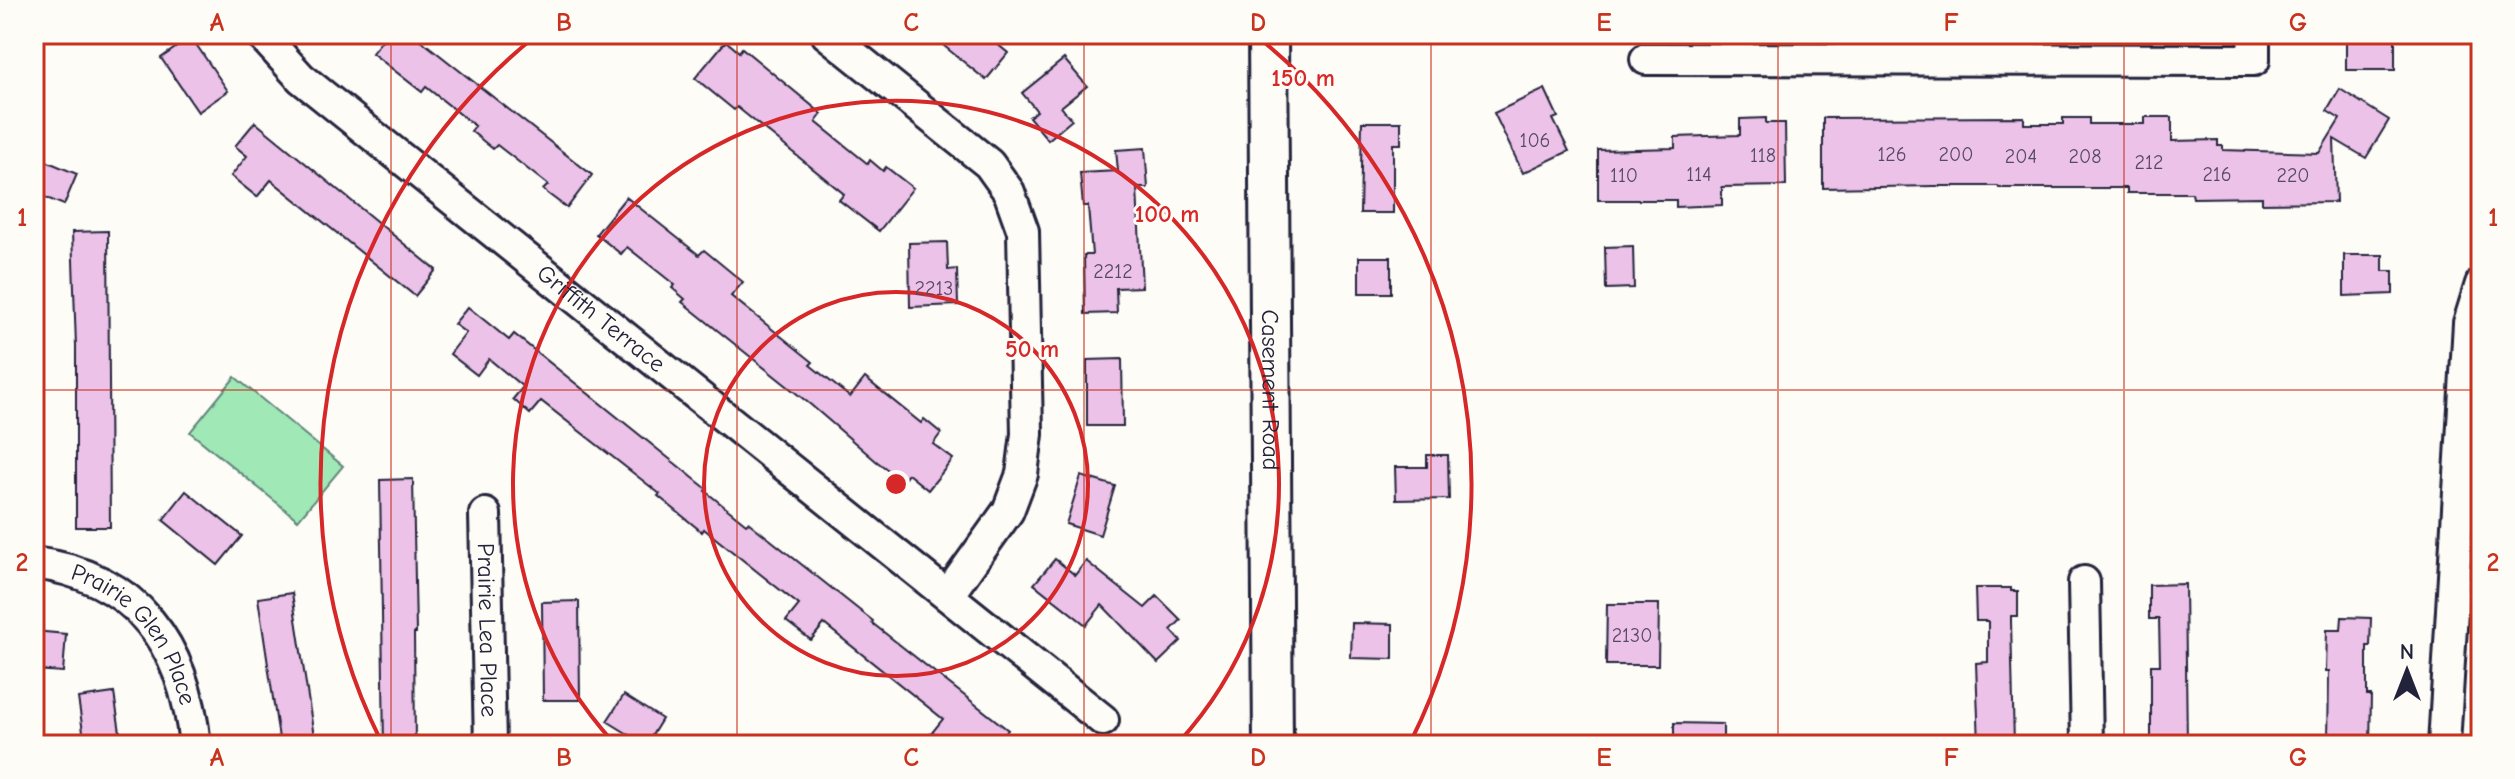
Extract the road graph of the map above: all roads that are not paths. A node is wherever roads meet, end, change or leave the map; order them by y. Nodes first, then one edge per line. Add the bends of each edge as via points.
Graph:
1 (261, 34) edge
2 (827, 34) edge
3 (1268, 34) edge
4 (1916, 47) edge
5 (2254, 47) edge
6 (1646, 59) dead end
7 (2481, 284) edge
8 (485, 514) dead end
9 (34, 563) edge
10 (2084, 582) dead end
11 (948, 595) junction
12 (1103, 720) dead end
13 (195, 745) edge
14 (490, 745) edge
15 (1273, 745) edge
16 (2087, 745) edge
17 (2444, 745) edge

1 - 11 street, Griffith Terrace via 301,78
2 - 11 street via 989,164 1009,192 1023,231 1027,434 1022,474 1008,511
3 - 15 street, Casement Road
4 - 5 street
4 - 6 street
7 - 17 street via 2469,323
8 - 14 street, Prairie Lea Place
9 - 13 street, Prairie Glen Place via 88,575 141,612 184,683
10 - 16 street
11 - 12 street, Griffith Terrace

